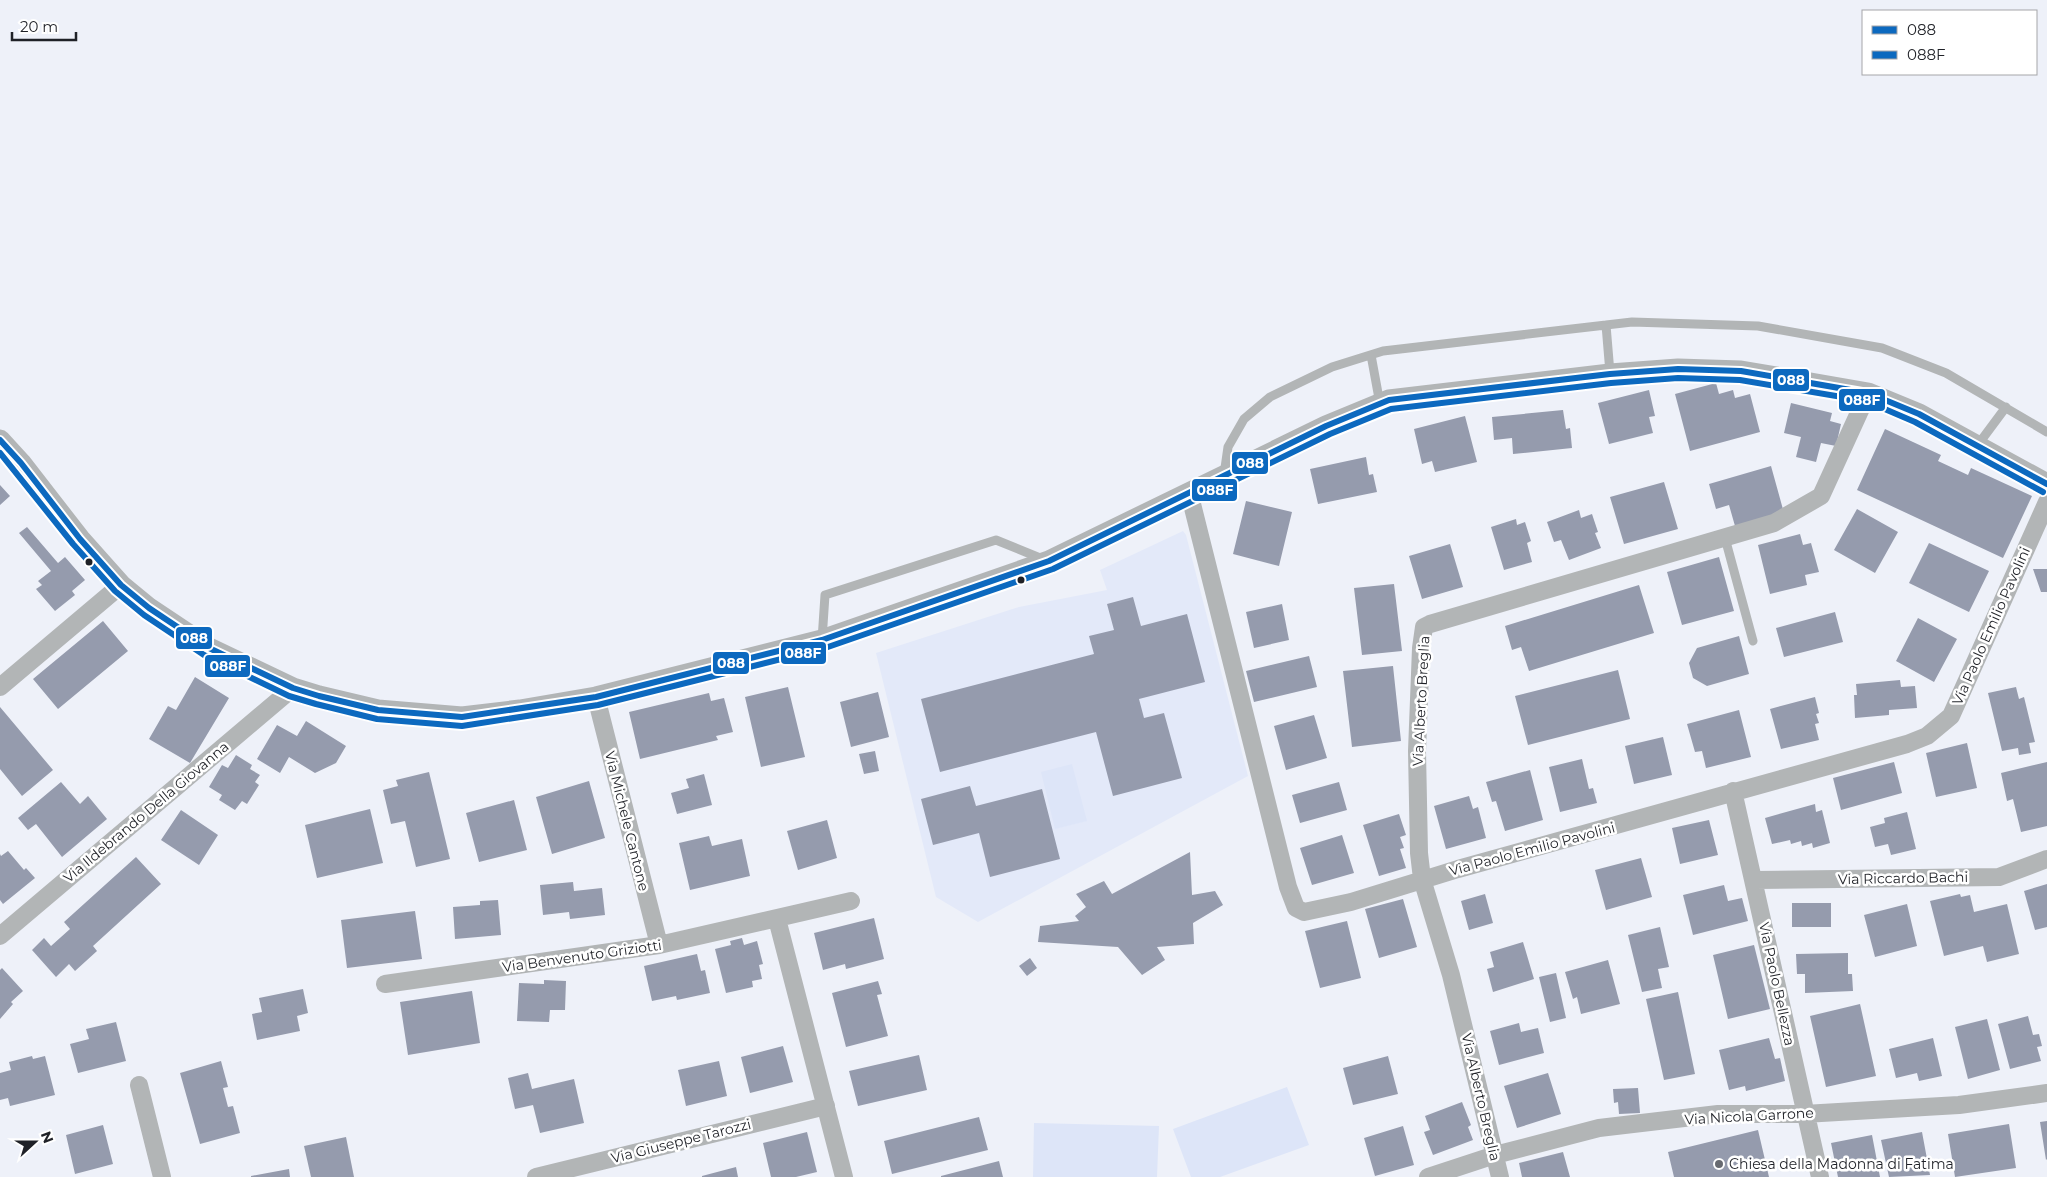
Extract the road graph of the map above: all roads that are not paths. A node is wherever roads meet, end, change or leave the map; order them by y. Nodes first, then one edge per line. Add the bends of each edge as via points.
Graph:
1 (1606, 325) junction
2 (1371, 355) junction
3 (1610, 374) junction
4 (1868, 393) junction
5 (1380, 404) junction
6 (2006, 407) junction
7 (2047, 432) edge
8 (0, 440) edge
9 (1977, 446) junction
10 (1224, 475) junction
11 (2047, 484) edge
12 (1189, 492) junction
13 (2047, 502) edge
14 (1725, 538) junction
15 (1049, 561) junction
16 (121, 585) junction
17 (822, 640) junction
18 (1754, 641) dead end
19 (0, 686) edge
20 (293, 688) junction
21 (596, 697) junction
22 (1733, 791) junction
23 (2047, 859) edge
24 (1422, 880) junction
25 (1755, 880) junction
26 (851, 901) dead end
27 (777, 919) junction
28 (0, 936) edge
29 (659, 946) junction
30 (385, 984) dead end
31 (139, 1085) dead end
32 (2047, 1093) edge
33 (826, 1106) junction
34 (1804, 1114) junction
35 (1495, 1154) junction
36 (162, 1177) edge
37 (536, 1177) edge
38 (844, 1177) edge
39 (1428, 1177) edge
40 (1500, 1177) edge
41 (1820, 1177) edge

1 - 2 lane via 1459,341
1 - 3 lane
1 - 6 lane via 1632,322 1758,326 1882,348 1946,373
2 - 5 lane
2 - 10 lane via 1332,367 1270,397 1244,419 1228,447
3 - 4 street via 1678,369 1741,371
3 - 5 street via 1515,383 1389,400
4 - 9 street via 1919,414
4 - 14 street, Via Alberto Breglia via 1821,496 1774,523
5 - 10 street
6 - 7 lane
6 - 9 lane
8 - 16 street
9 - 11 street
10 - 12 street
12 - 15 street
12 - 24 street, Via Paolo Emilio Pavolini via 1288,887 1296,908 1304,912 1326,908
13 - 22 street, Via Paolo Emilio Pavolini via 1951,716 1939,728 1907,744
14 - 18 lane
14 - 24 street, Via Alberto Breglia via 1426,625 1421,648 1417,751
15 - 17 street
15 - 17 lane via 996,540 826,595
16 - 19 street
16 - 20 street via 209,648
17 - 21 street
20 - 21 street via 378,710 462,717
20 - 28 street, Via Ildebrando Della Giovanna
21 - 29 street, Via Michele Cantone
22 - 24 street, Via Paolo Emilio Pavolini
22 - 25 street, Via Paolo Bellezza
23 - 25 street, Via Riccardo Bachi via 1999,877
24 - 35 street, Via Alberto Breglia via 1451,975
25 - 34 street, Via Paolo Bellezza
26 - 27 street, Via Benvenuto Griziotti
27 - 29 street, Via Benvenuto Griziotti
27 - 33 street
29 - 30 street, Via Benvenuto Griziotti
31 - 36 street
32 - 34 street, Via Nicola Garrone via 1959,1105
33 - 37 street, Via Giuseppe Tarozzi
33 - 38 street
34 - 35 street, Via Nicola Garrone via 1718,1114 1599,1128
34 - 41 street, Via Paolo Bellezza
35 - 39 street, Via Nicola Garrone
35 - 40 street, Via Alberto Breglia

